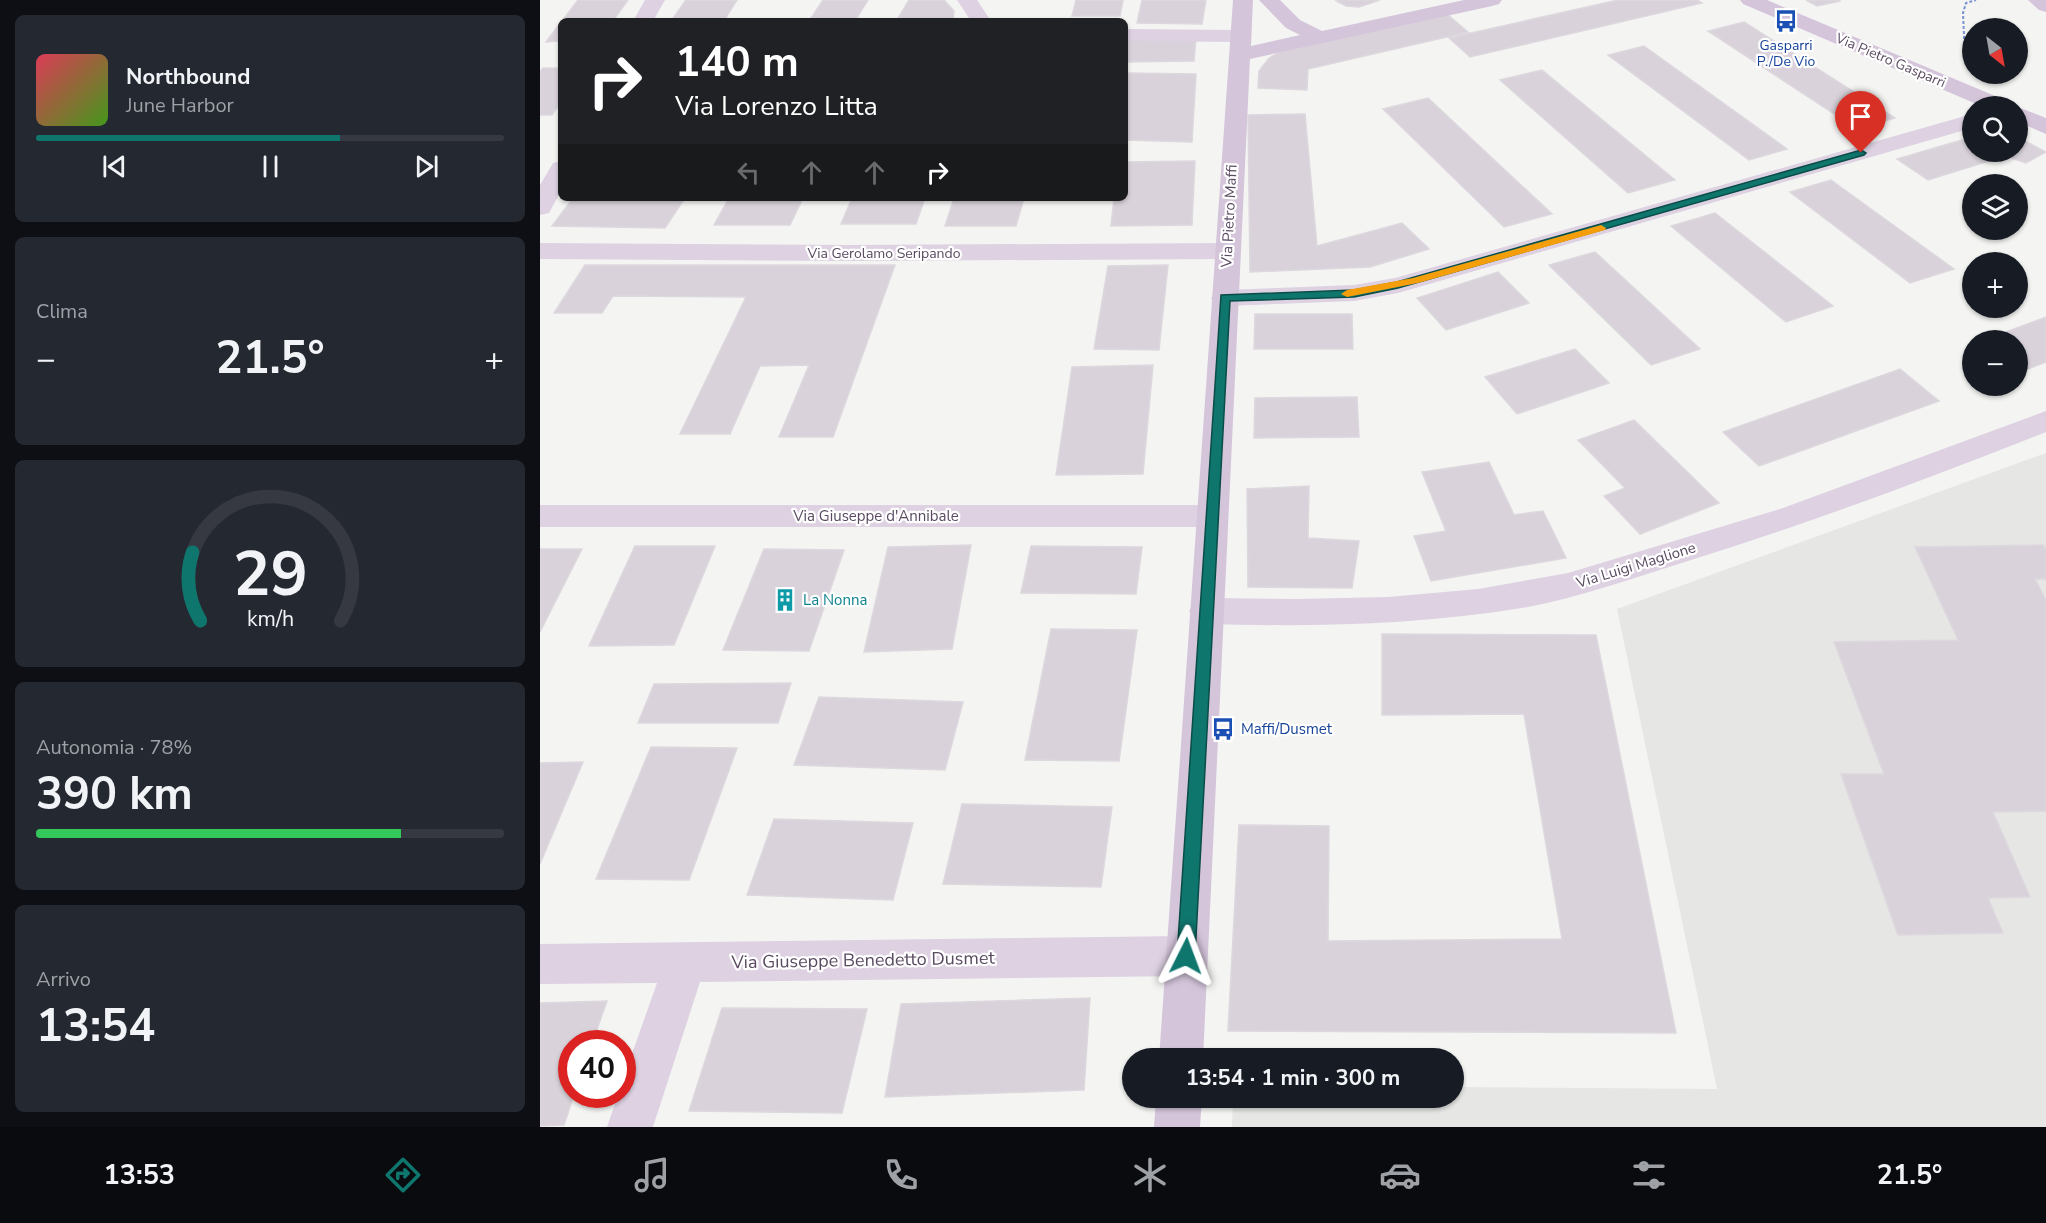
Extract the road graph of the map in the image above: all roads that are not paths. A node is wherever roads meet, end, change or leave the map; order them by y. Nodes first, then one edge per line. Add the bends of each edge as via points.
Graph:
1 (655, 0) edge
2 (967, 0) edge
3 (1243, 0) edge
4 (1269, 0) edge
5 (1492, 0) edge
6 (1750, 0) edge
7 (2038, 0) edge
8 (2046, 6) edge
9 (645, 18) edge
10 (979, 18) edge
11 (1128, 35) edge
12 (1319, 37) junction
13 (1239, 46) junction
14 (1974, 96) edge
15 (2028, 119) edge
16 (1962, 124) edge
17 (2046, 127) edge
18 (558, 174) edge
19 (540, 208) edge
20 (1227, 250) junction
21 (540, 251) edge
22 (1224, 298) junction
23 (2046, 421) edge
24 (540, 516) edge
25 (1212, 516) junction
26 (1206, 611) junction
27 (1186, 956) junction
28 (685, 962) junction
29 (540, 963) edge
30 (1182, 1048) edge
31 (1178, 1108) edge
32 (630, 1127) edge
33 (1177, 1127) edge

1 - 9 street
2 - 10 street
3 - 13 street, Via Pietro Maffi
4 - 12 street via 1293,24
5 - 12 street
6 - 14 street, Via Pietro Gasparri
7 - 8 street
11 - 13 street
12 - 13 street
13 - 20 street, Via Pietro Maffi
15 - 17 street
16 - 22 street via 1398,285 1354,293
18 - 19 street
20 - 21 street, Via Gerolamo Seripando
20 - 22 street, Via Pietro Maffi
22 - 25 street, Via Pietro Maffi
23 - 26 street, Via Luigi Maglione via 1794,516 1624,570 1531,594 1366,611
24 - 25 street, Via Giuseppe d'Annibale
25 - 26 street, Via Pietro Maffi
26 - 27 street, Via Pietro Maffi
27 - 28 street, Via Giuseppe Benedetto Dusmet
27 - 30 street, Via Pietro Maffi
28 - 29 street, Via Giuseppe Benedetto Dusmet
28 - 32 street
31 - 33 street

